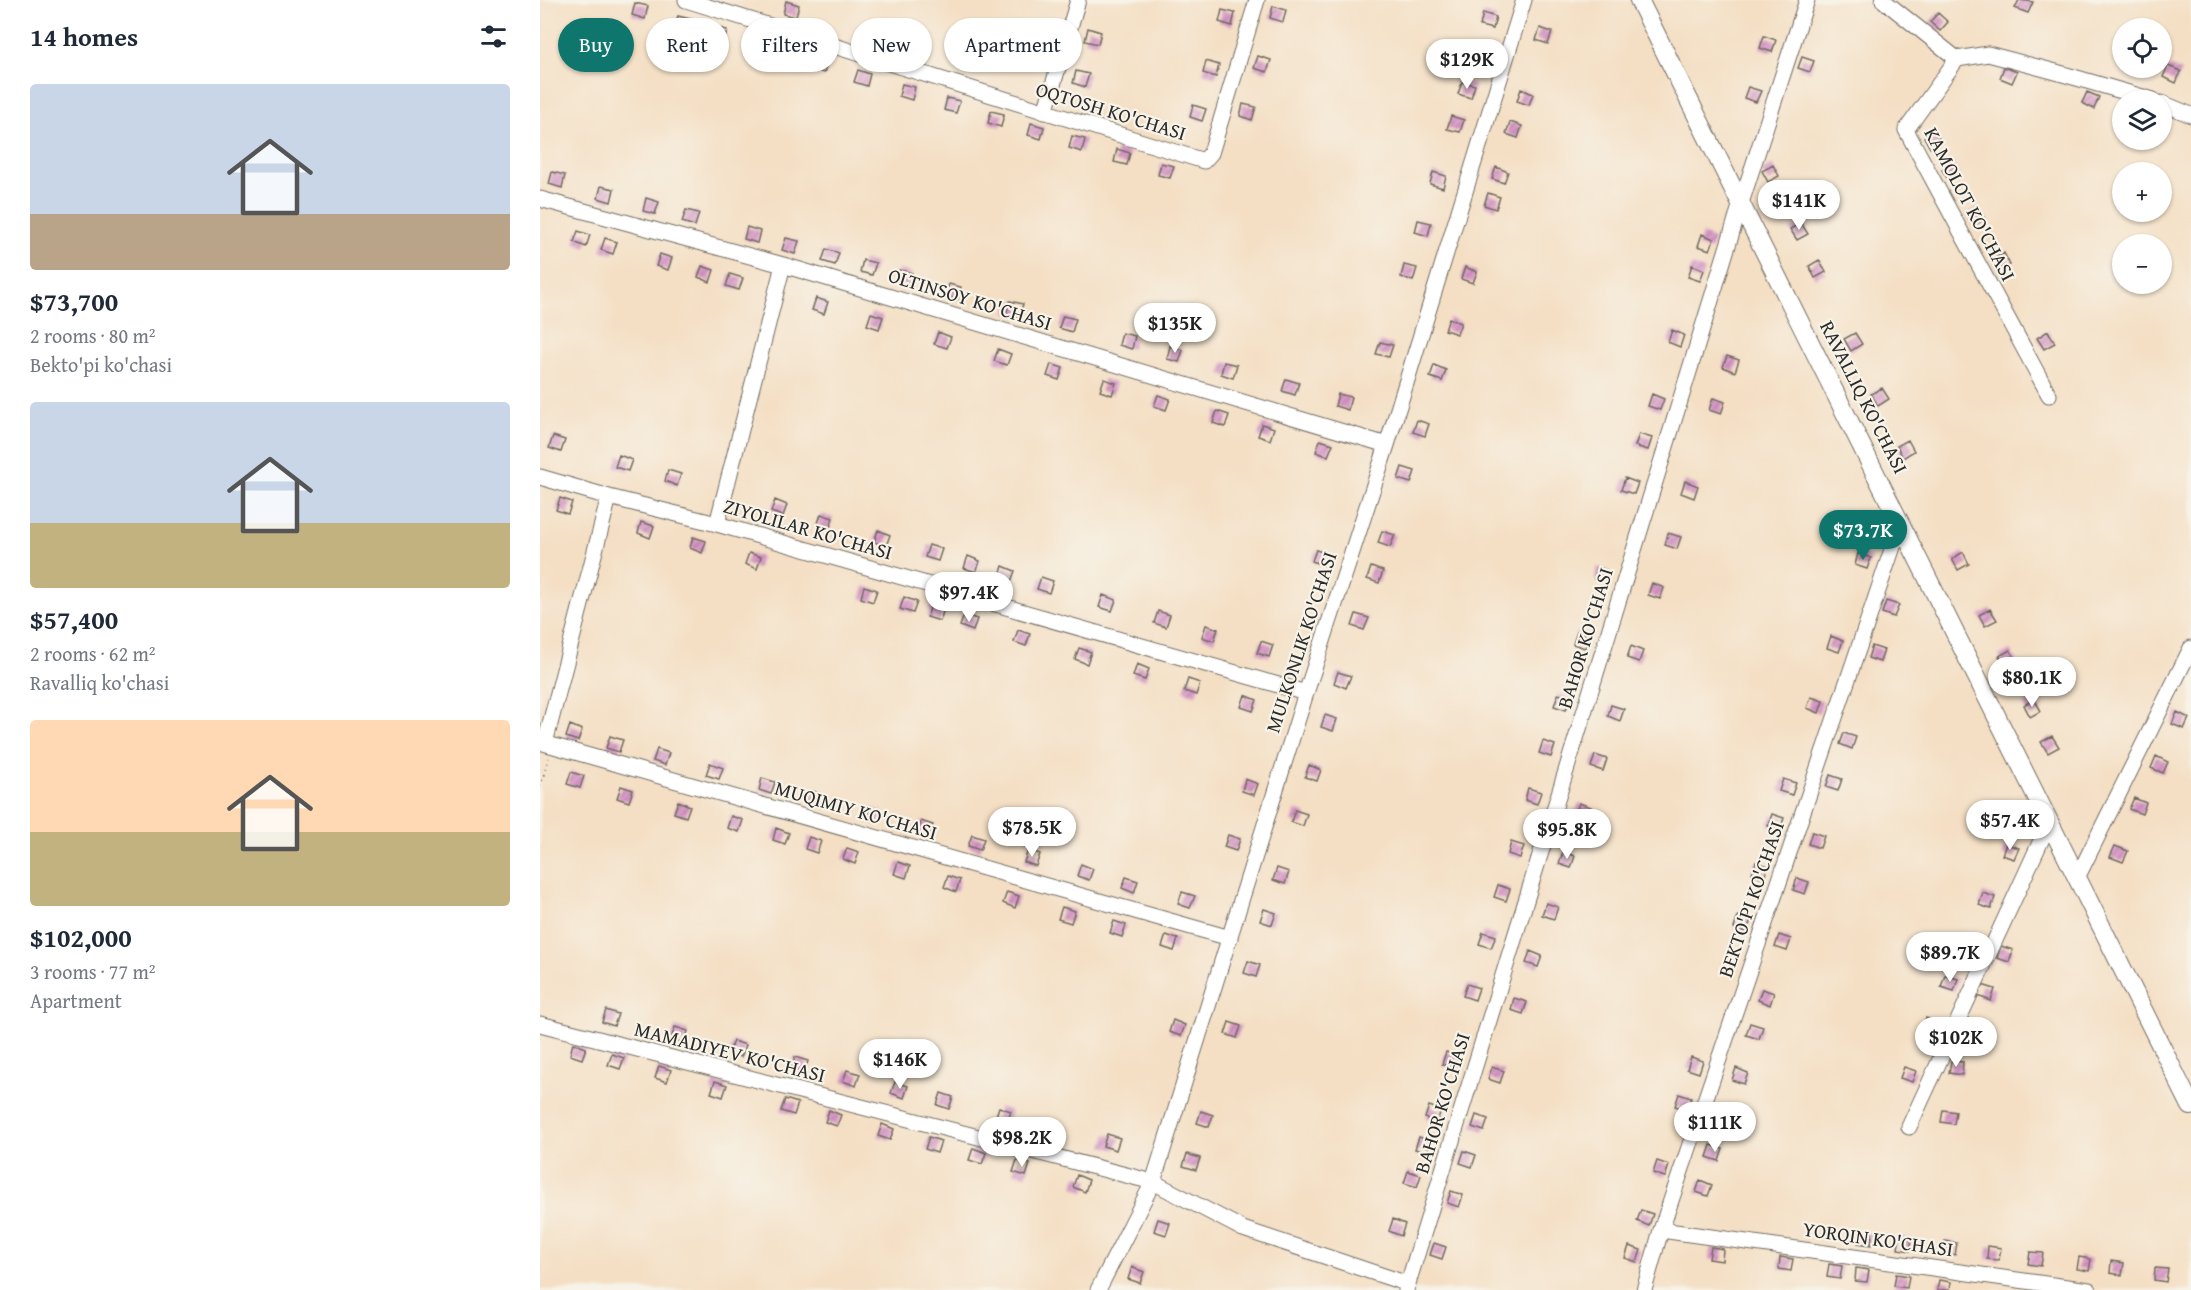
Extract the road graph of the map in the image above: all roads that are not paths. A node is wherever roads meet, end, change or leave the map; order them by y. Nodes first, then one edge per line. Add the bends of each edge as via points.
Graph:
1 (686, 0) edge
2 (1077, 0) edge
3 (1257, 0) edge
4 (1524, 0) edge
5 (1639, 0) edge
6 (1807, 0) edge
7 (1882, 0) edge
8 (1957, 59) junction
9 (2118, 90) edge
10 (2172, 107) edge
11 (1045, 112) junction
12 (2191, 115) edge
13 (540, 199) edge
14 (1741, 203) junction
15 (783, 265) junction
16 (2049, 395) dead end
17 (1387, 445) junction
18 (540, 477) edge
19 (609, 497) junction
20 (1901, 523) junction
21 (717, 524) junction
22 (2191, 648) edge
23 (1306, 693) junction
24 (546, 743) edge
25 (2050, 821) junction
26 (2078, 876) junction
27 (1230, 938) junction
28 (540, 1024) edge
29 (2191, 1106) edge
30 (1909, 1127) dead end
31 (1153, 1182) junction
32 (1661, 1230) junction
33 (1407, 1287) edge
34 (1098, 1290) edge
35 (1644, 1290) edge
36 (2089, 1290) edge

1 - 11 street, OQTOSH KO'CHASI
2 - 11 street
3 - 11 street, OQTOSH KO'CHASI via 1211,153 1204,161
4 - 17 street, MULKONLIK KO'CHASI
5 - 14 street, RAVALLIQ KO'CHASI
6 - 14 street, BAHOR KO'CHASI
7 - 8 street
8 - 9 street via 1988,54
8 - 16 street, KAMOLOT KO'CHASI via 1906,130
10 - 12 street
13 - 15 street, OLTINSOY KO'CHASI
14 - 20 street, RAVALLIQ KO'CHASI
14 - 33 street, BAHOR KO'CHASI
15 - 17 street, OLTINSOY KO'CHASI
15 - 21 street
17 - 23 street, MULKONLIK KO'CHASI
18 - 19 street, ZIYOLILAR KO'CHASI
19 - 21 street, ZIYOLILAR KO'CHASI
19 - 24 street
20 - 25 street, RAVALLIQ KO'CHASI
20 - 32 street, BEKTO'PI KO'CHASI
21 - 23 street, ZIYOLILAR KO'CHASI
22 - 26 street
23 - 27 street, MULKONLIK KO'CHASI
24 - 27 street, MUQIMIY KO'CHASI
25 - 26 street, RAVALLIQ KO'CHASI
25 - 30 street
26 - 29 street, RAVALLIQ KO'CHASI
27 - 31 street, MULKONLIK KO'CHASI
28 - 31 street, MAMADIYEV KO'CHASI
31 - 33 street, MAMADIYEV KO'CHASI via 1243,1229
31 - 34 street, MULKONLIK KO'CHASI
32 - 35 street, BEKTO'PI KO'CHASI
32 - 36 street, YORQIN KO'CHASI

